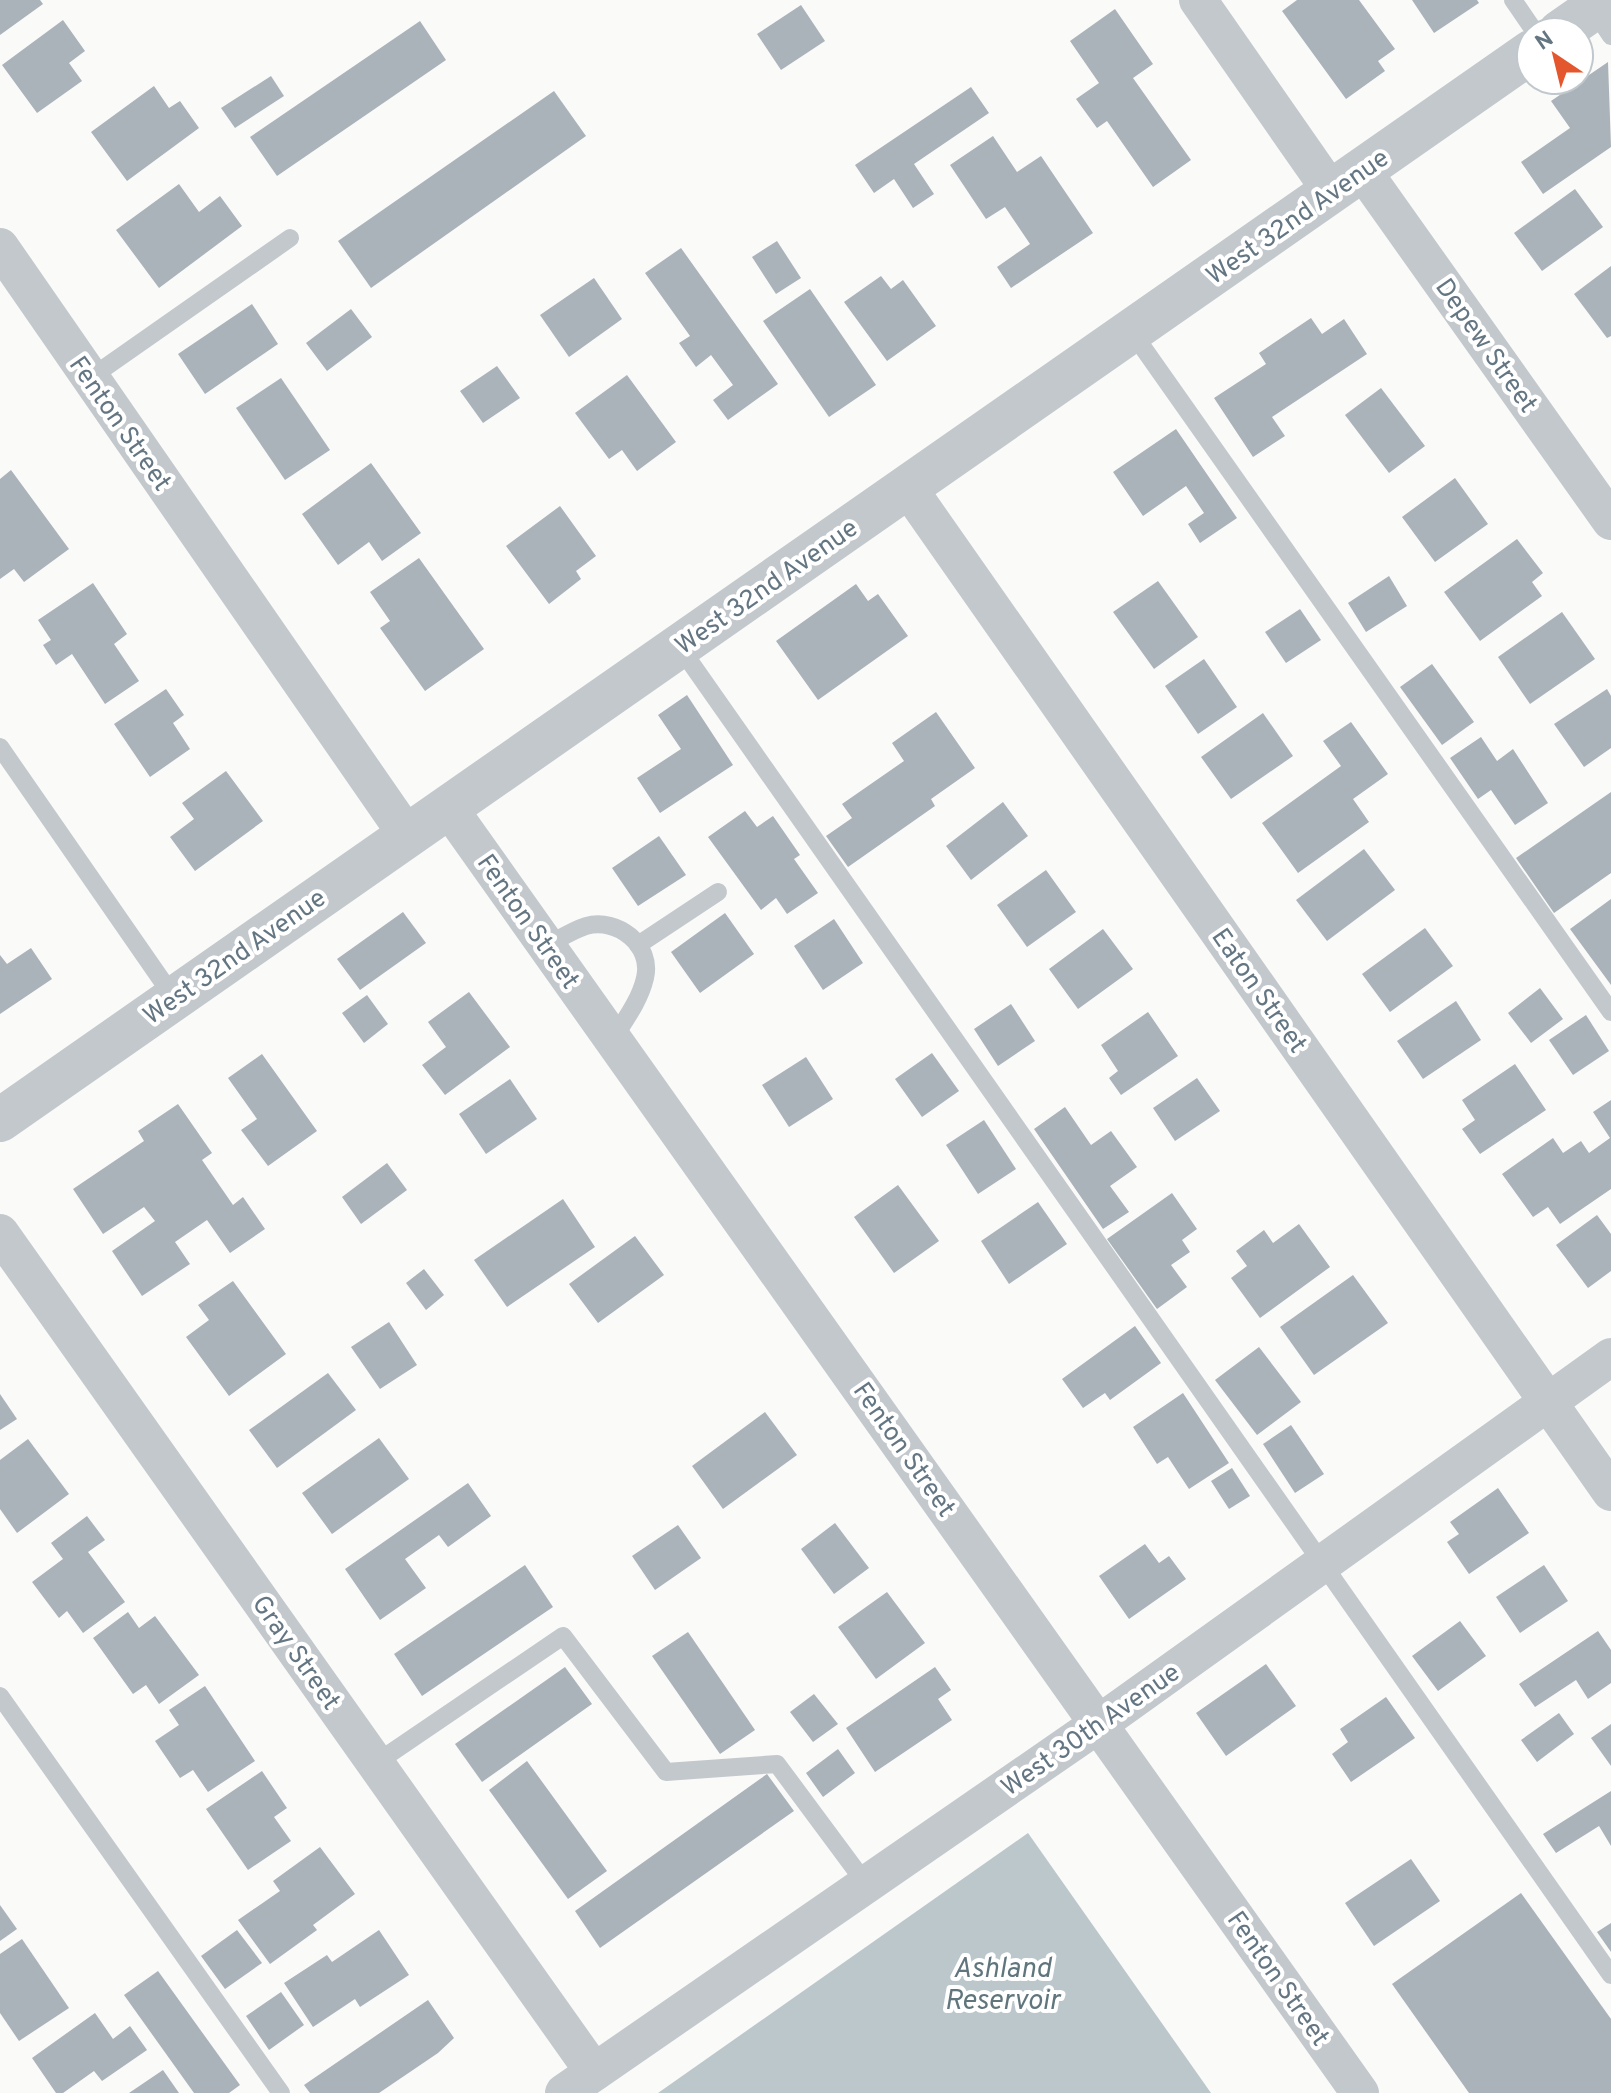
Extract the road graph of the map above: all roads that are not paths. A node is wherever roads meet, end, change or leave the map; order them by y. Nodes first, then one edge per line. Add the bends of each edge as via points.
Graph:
1 (1198, 0) edge
2 (1515, 63) edge
3 (1346, 181) junction
4 (290, 238) dead end
5 (0, 247) edge
6 (1132, 332) junction
7 (90, 378) junction
8 (908, 488) junction
9 (1611, 521) edge
10 (679, 646) junction
11 (0, 747) edge
12 (448, 807) junction
13 (407, 835) junction
14 (718, 892) dead end
15 (638, 945) junction
16 (546, 946) junction
17 (174, 998) junction
18 (1611, 1012) edge
19 (613, 1039) junction
20 (0, 1120) edge
21 (0, 1233) edge
22 (1611, 1357) edge
23 (1548, 1401) junction
24 (1611, 1492) edge
25 (1323, 1563) junction
26 (0, 1696) edge
27 (1100, 1723) junction
28 (376, 1763) junction
29 (866, 1884) junction
30 (1611, 1975) edge
31 (579, 2082) edge
32 (281, 2093) edge
33 (1360, 2093) edge

1 - 3 street, Depew Street
2 - 3 street, West 32nd Avenue
3 - 6 street, West 32nd Avenue
3 - 9 street, Depew Street
4 - 7 lane
5 - 7 street, Fenton Street
6 - 8 street, West 32nd Avenue
6 - 18 lane
7 - 13 street, Fenton Street
8 - 10 street, West 32nd Avenue
8 - 23 street, Eaton Street
10 - 12 street, West 32nd Avenue
10 - 25 lane
11 - 17 lane
12 - 13 street, West 32nd Avenue
12 - 16 street, Fenton Street
13 - 17 street, West 32nd Avenue
14 - 15 lane
15 - 16 lane via 616,927 588,925
15 - 19 lane via 646,976
16 - 19 street, Fenton Street
17 - 20 street, West 32nd Avenue
19 - 27 street, Fenton Street
21 - 28 street, Gray Street
22 - 23 street, West 30th Avenue
23 - 24 street, Eaton Street
23 - 25 street, West 30th Avenue
25 - 27 street, West 30th Avenue
25 - 30 lane
26 - 32 lane
27 - 29 street, West 30th Avenue
27 - 33 street, Fenton Street
28 - 29 lane via 563,1636 666,1772 777,1764
28 - 31 street, Gray Street
29 - 31 street, West 30th Avenue

